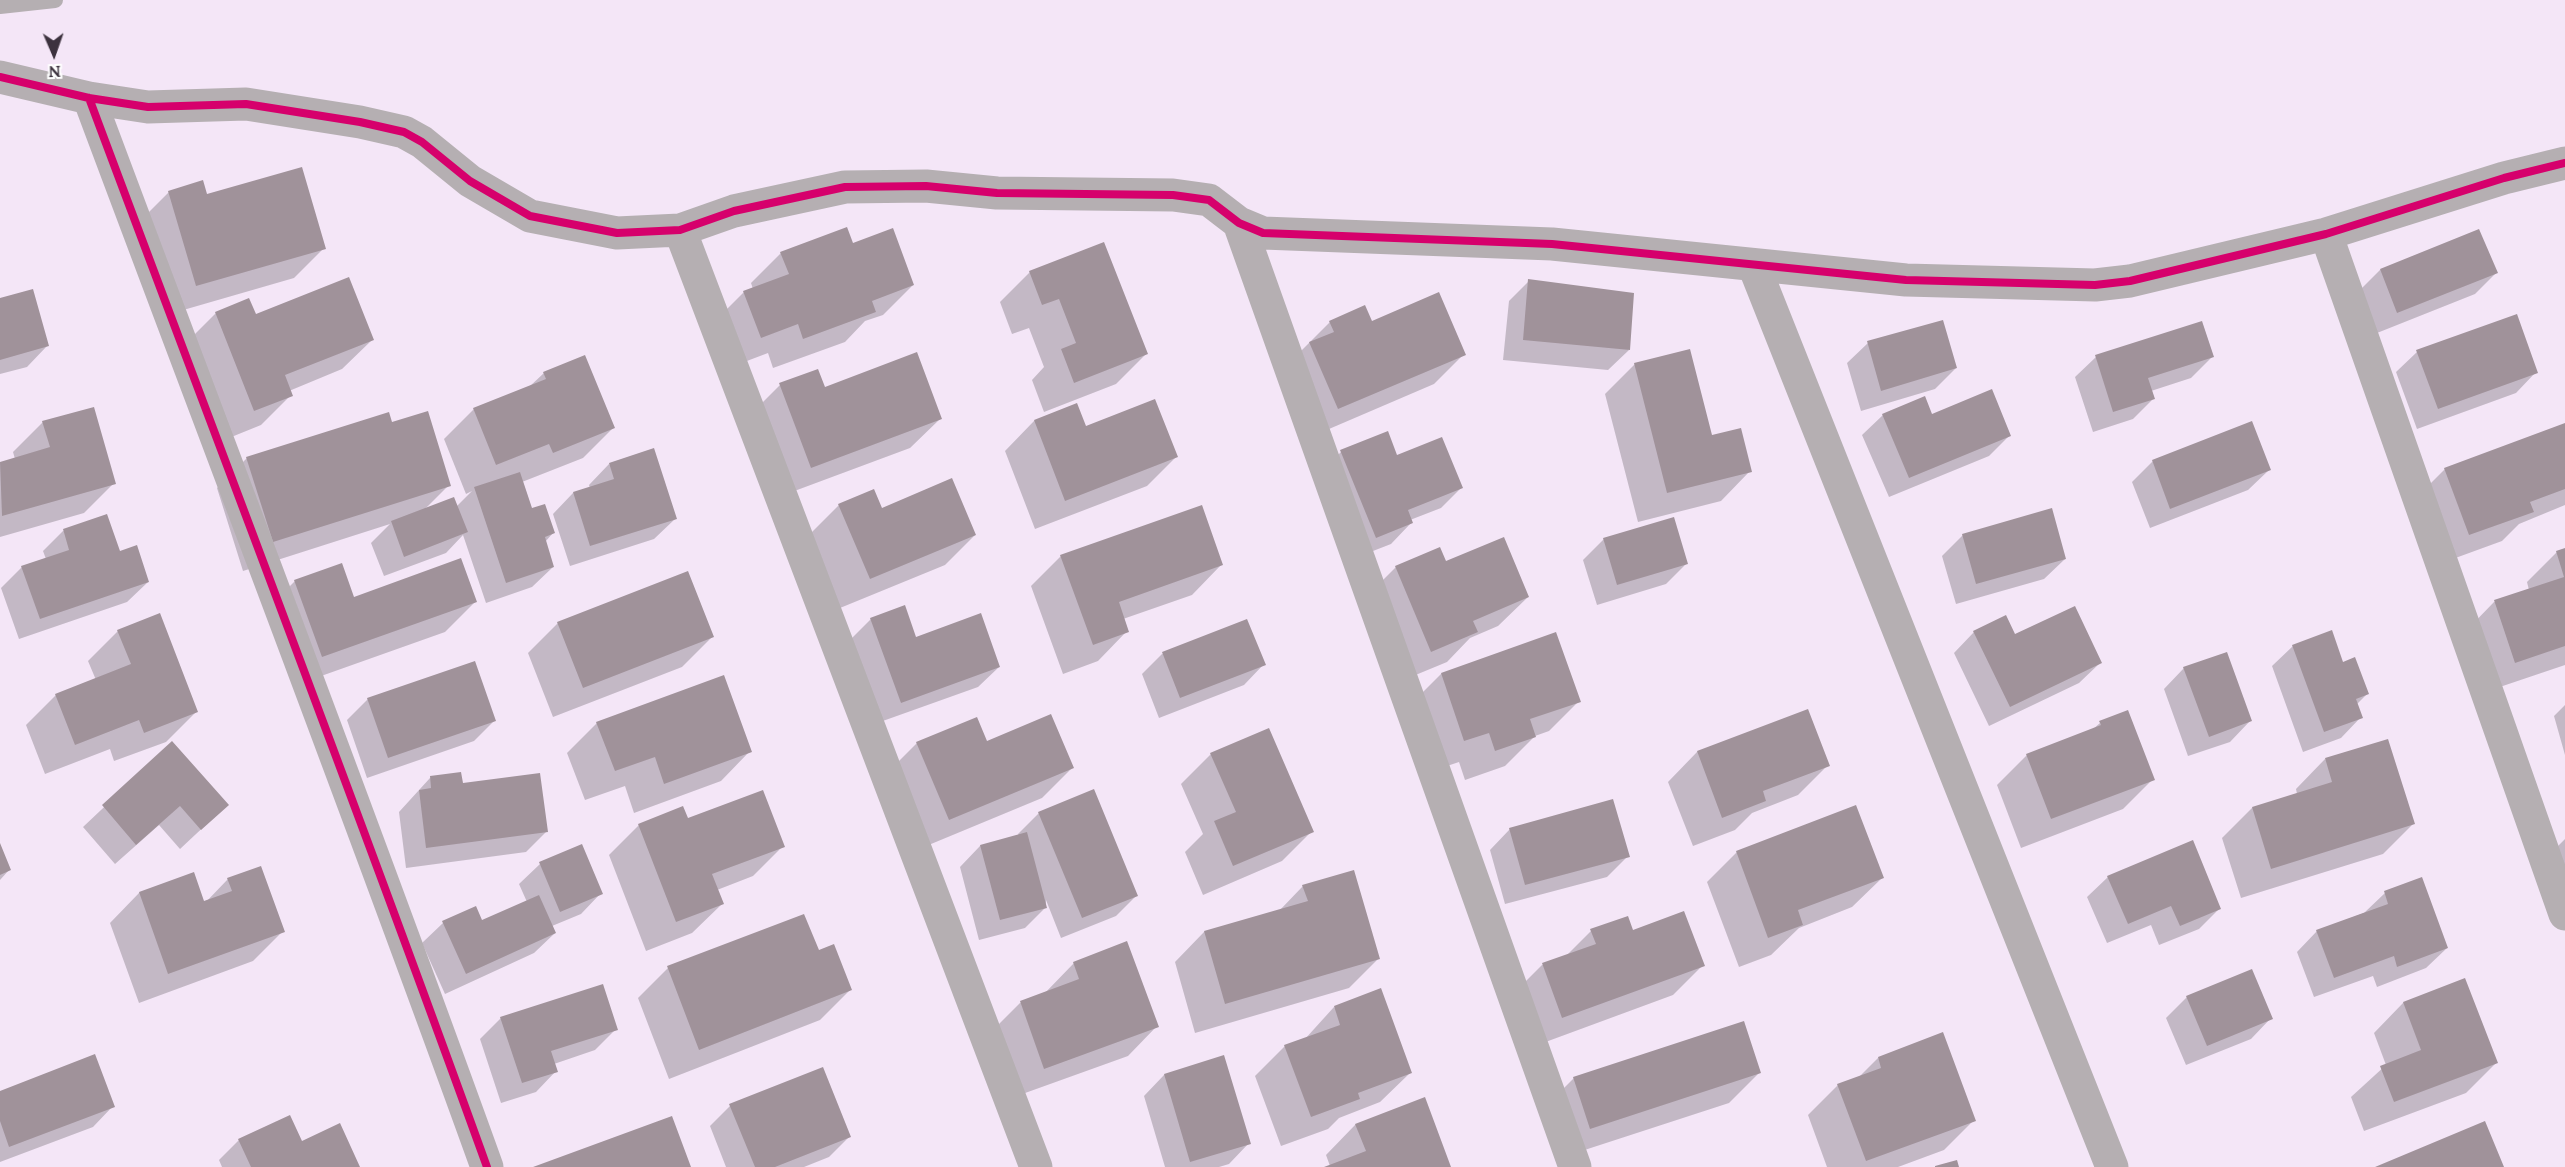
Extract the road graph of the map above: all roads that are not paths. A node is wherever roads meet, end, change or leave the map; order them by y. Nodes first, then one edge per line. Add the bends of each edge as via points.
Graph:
1 (55, 0) edge
2 (0, 6) edge
3 (0, 77) edge
4 (89, 98) junction
5 (2565, 163) edge
6 (1239, 223) junction
7 (680, 230) junction
8 (2326, 234) junction
9 (1754, 266) junction
10 (2565, 914) edge
11 (487, 1167) edge
12 (1036, 1167) edge
13 (1575, 1167) edge
14 (2112, 1167) edge

1 - 2 lane
3 - 4 street
4 - 7 street via 148,107 246,104 371,124 404,132 422,142 470,181 530,216 618,233
4 - 11 street via 385,884
5 - 8 street
6 - 7 street via 1209,200 1173,195 997,193 880,186 845,187 756,206
6 - 9 street via 1263,233 1551,244
6 - 13 street
7 - 12 street
8 - 9 street via 2152,276 2095,285 1906,280
8 - 10 street
9 - 14 street

